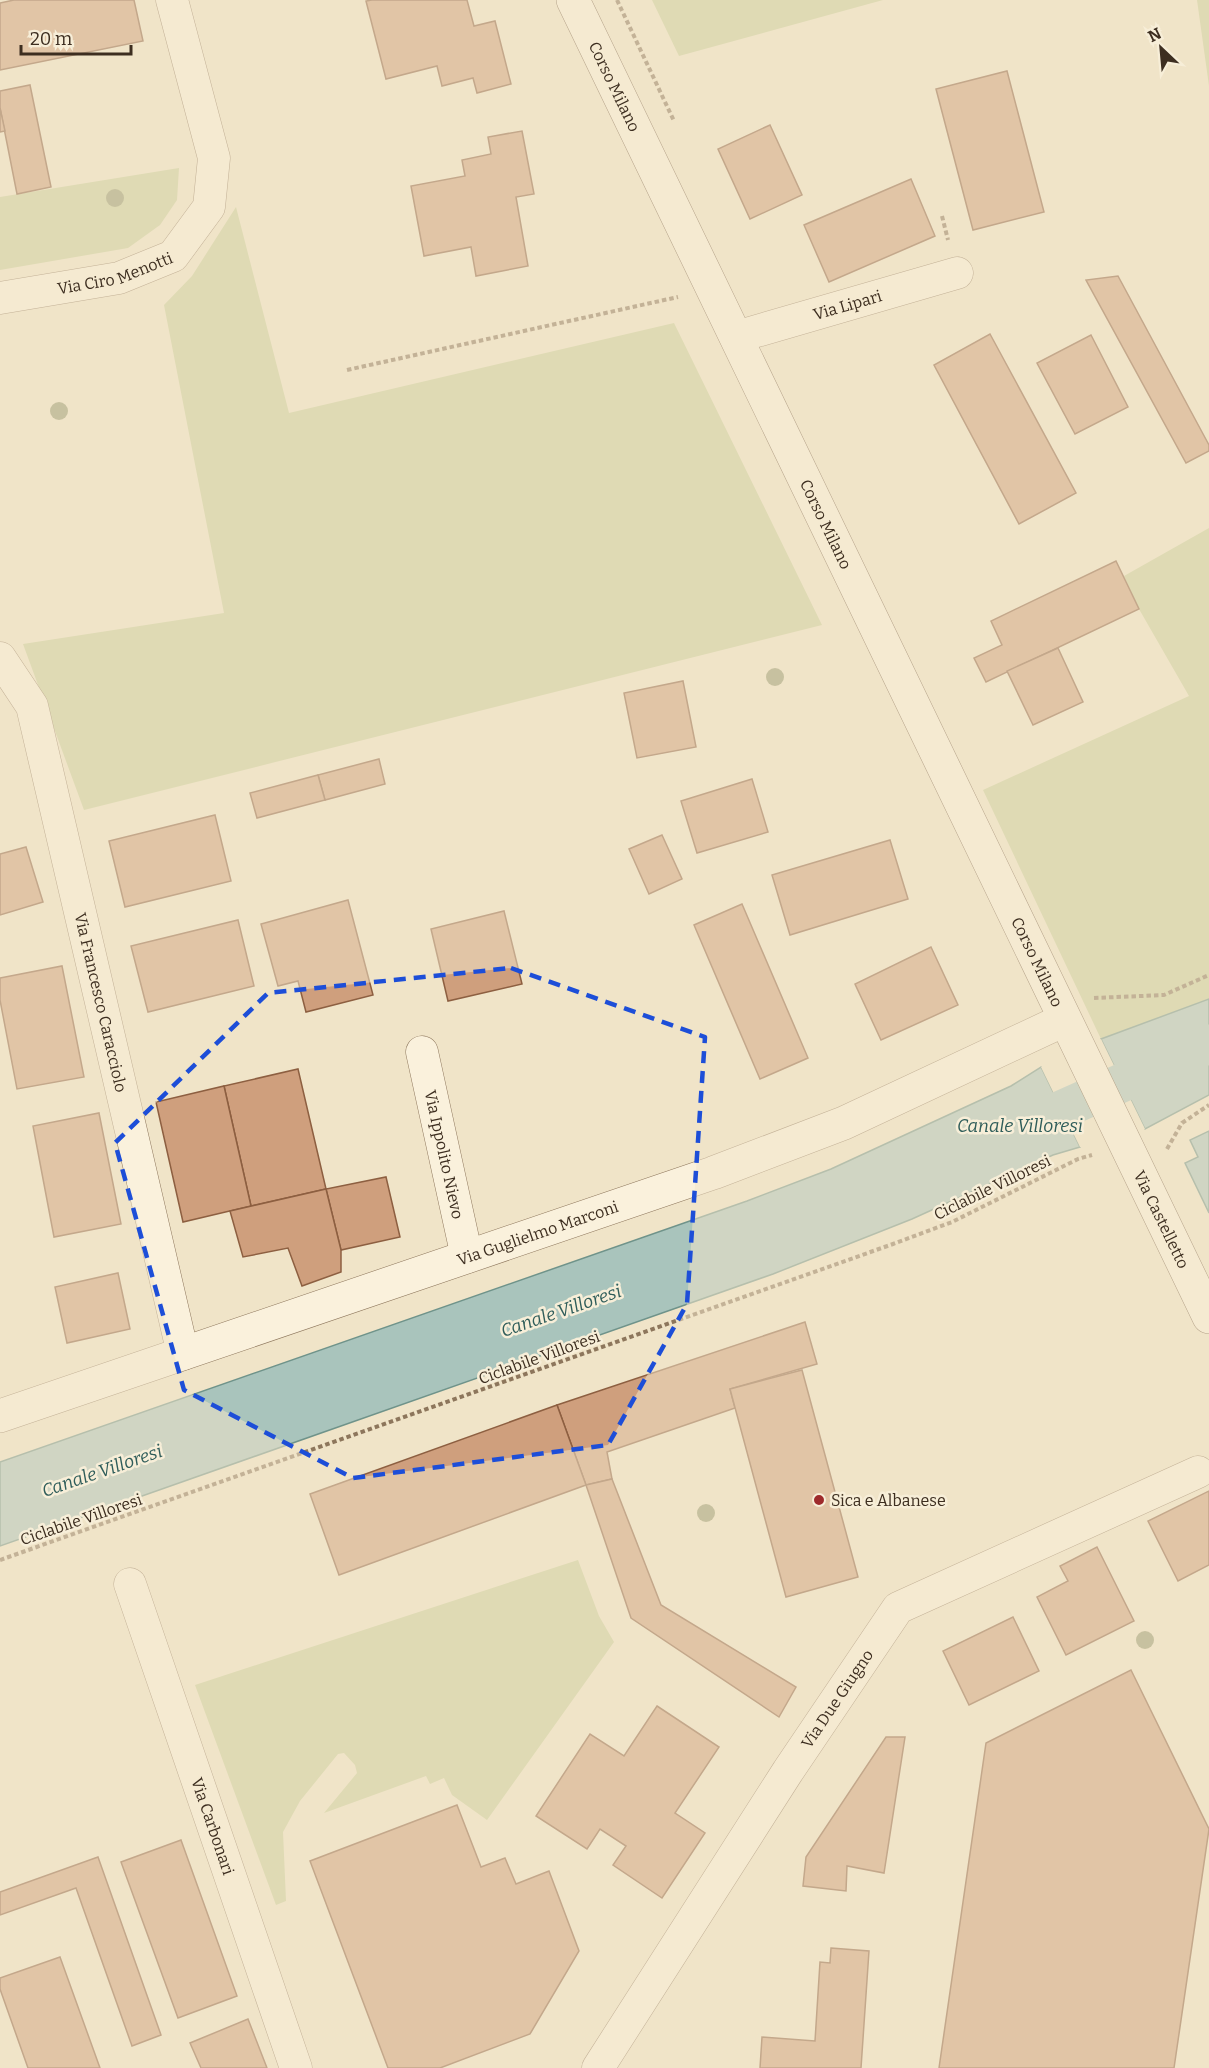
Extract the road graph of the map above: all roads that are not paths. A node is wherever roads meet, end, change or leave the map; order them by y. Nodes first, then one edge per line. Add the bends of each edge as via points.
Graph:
1 (172, 0) edge
2 (573, 0) edge
3 (957, 273) dead end
4 (0, 298) edge
5 (736, 337) junction
6 (0, 658) edge
7 (1060, 1010) junction
8 (422, 1052) dead end
9 (1125, 1146) joint
10 (467, 1257) junction
11 (1209, 1317) edge
12 (183, 1354) junction
13 (0, 1416) edge
14 (1198, 1472) dead end
15 (130, 1584) dead end
16 (296, 2068) edge
17 (598, 2068) edge

1 - 4 street, Via Ciro Menotti via 214,158 209,207 172,256 119,278
2 - 5 main road, Corso Milano
3 - 5 street, Via Lipari
5 - 7 main road, Corso Milano
6 - 12 street, Via Francesco Caracciolo via 32,706
7 - 9 main road, Corso Milano
7 - 10 main road, Via Guglielmo Marconi via 844,1123 713,1173
8 - 10 street, Via Ippolito Nievo
9 - 11 main road, Via Castelletto
10 - 12 main road, Via Guglielmo Marconi
12 - 13 main road, Via Guglielmo Marconi
14 - 17 street, Via Due Giugno via 898,1608
15 - 16 street, Via Carbonari

